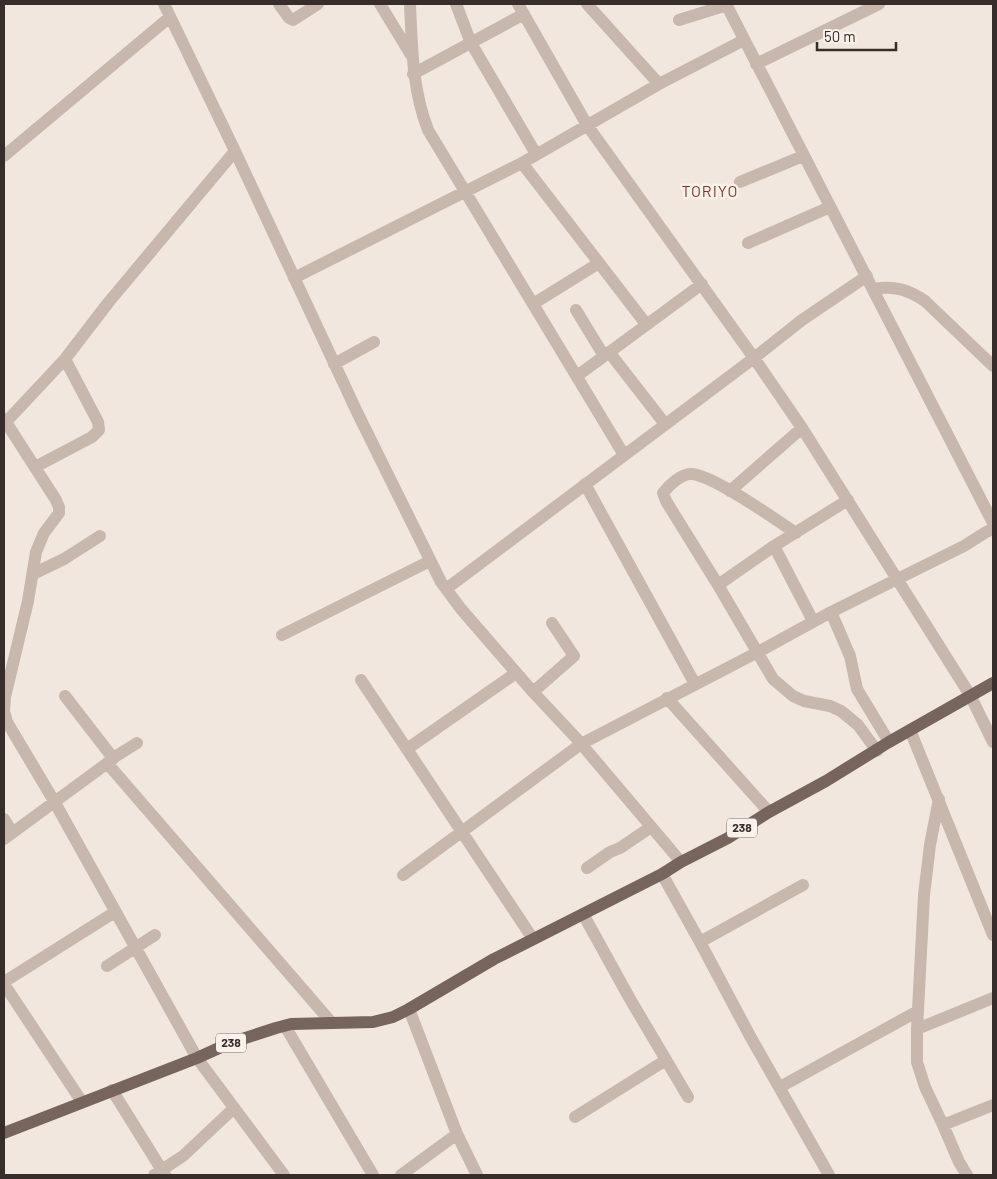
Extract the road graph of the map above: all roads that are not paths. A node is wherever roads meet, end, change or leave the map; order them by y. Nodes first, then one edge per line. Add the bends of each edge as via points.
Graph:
1 (164, 4) edge
2 (279, 4) edge
3 (318, 4) edge
4 (380, 4) edge
5 (410, 4) edge
6 (456, 4) edge
7 (587, 4) edge
8 (726, 4) edge
9 (879, 4) edge
10 (521, 9) edge
11 (170, 17) junction
12 (679, 20) dead end
13 (744, 40) junction
14 (471, 43) junction
15 (412, 58) junction
16 (756, 64) junction
17 (413, 74) junction
18 (659, 84) junction
19 (587, 125) junction
20 (235, 150) junction
21 (536, 154) junction
22 (4, 156) edge
23 (803, 156) junction
24 (522, 163) junction
25 (740, 182) dead end
26 (465, 193) junction
27 (830, 207) junction
28 (748, 243) dead end
29 (599, 263) junction
30 (866, 276) junction
31 (294, 278) junction
32 (702, 284) junction
33 (874, 289) junction
34 (533, 304) junction
35 (576, 310) dead end
36 (646, 324) junction
37 (374, 342) dead end
38 (607, 354) junction
39 (754, 358) junction
40 (65, 359) junction
41 (334, 364) junction
42 (993, 366) edge
43 (577, 376) junction
44 (5, 420) edge
45 (665, 424) junction
46 (802, 428) junction
47 (624, 455) junction
48 (35, 468) junction
49 (585, 484) junction
50 (730, 491) junction
51 (848, 500) junction
52 (993, 523) edge
53 (993, 529) edge
54 (796, 533) junction
55 (100, 536) dead end
56 (774, 546) junction
57 (430, 561) junction
58 (33, 574) junction
59 (897, 579) junction
60 (718, 585) junction
61 (446, 589) junction
62 (831, 612) junction
63 (813, 621) junction
64 (552, 623) dead end
65 (282, 635) dead end
66 (758, 652) junction
67 (516, 673) junction
68 (361, 680) dead end
69 (993, 683) edge
70 (695, 684) junction
71 (533, 692) junction
72 (970, 695) junction
73 (65, 696) dead end
74 (667, 698) junction
75 (4, 716) edge
76 (910, 730) junction
77 (137, 742) dead end
78 (889, 742) junction
79 (993, 742) edge
80 (581, 744) junction
81 (407, 749) junction
82 (877, 751) junction
83 (110, 761) junction
84 (938, 799) junction
85 (54, 802) junction
86 (769, 812) junction
87 (4, 818) edge
88 (651, 827) junction
89 (463, 832) junction
90 (8, 835) edge
91 (681, 862) junction
92 (587, 868) dead end
93 (662, 874) junction
94 (403, 876) dead end
95 (803, 885) dead end
96 (115, 912) junction
97 (582, 914) junction
98 (155, 935) dead end
99 (993, 935) edge
100 (533, 939) junction
101 (700, 942) junction
102 (136, 949) junction
103 (107, 966) dead end
104 (4, 983) edge
105 (993, 998) edge
106 (409, 1009) junction
107 (918, 1011) junction
108 (331, 1022) junction
109 (285, 1026) junction
110 (917, 1029) junction
111 (197, 1058) junction
112 (666, 1060) junction
113 (780, 1087) junction
114 (112, 1090) junction
115 (688, 1097) dead end
116 (82, 1102) junction
117 (993, 1105) edge
118 (233, 1109) junction
119 (575, 1117) dead end
120 (944, 1125) junction
121 (4, 1133) edge
122 (457, 1134) junction
123 (160, 1174) edge
124 (284, 1175) edge
125 (373, 1175) edge
126 (401, 1175) edge
127 (478, 1175) edge
128 (829, 1175) edge
129 (967, 1175) edge

1 - 11 street
2 - 3 street via 294,20
4 - 15 street
5 - 15 street
6 - 14 street
7 - 18 street
8 - 12 street
8 - 13 street
9 - 16 street
10 - 14 street
10 - 19 street
11 - 20 street
11 - 22 street
13 - 16 street
13 - 18 street
14 - 17 street
14 - 21 street
15 - 17 street
16 - 23 street
17 - 26 street via 428,130
18 - 19 street
19 - 21 street
19 - 32 street
20 - 31 street
20 - 40 street
21 - 24 street
23 - 25 street
23 - 27 street
24 - 26 street
24 - 29 street
26 - 31 street
26 - 34 street
27 - 28 street
27 - 30 street
29 - 34 street
29 - 36 street
30 - 33 street
30 - 39 street
31 - 41 street
32 - 36 street
32 - 39 street
33 - 42 street via 896,288 917,295
33 - 52 street
34 - 43 street
35 - 38 street
36 - 38 street
37 - 41 street
38 - 43 street
38 - 45 street
39 - 45 street
39 - 46 street
40 - 44 street
40 - 48 street via 98,422 99,430
41 - 57 street
43 - 47 street
44 - 48 street
45 - 47 street
46 - 50 street
46 - 51 street
47 - 49 street
48 - 58 street via 60,509 40,540
49 - 61 street
49 - 70 street
50 - 54 street
50 - 60 street via 706,478 690,474 680,477 663,493
51 - 54 street
51 - 59 street
53 - 59 street
54 - 56 street
55 - 58 street
56 - 60 street
56 - 63 street
57 - 61 street
57 - 65 street
58 - 75 street via 5,697
59 - 62 street
59 - 72 street
60 - 66 street
61 - 67 street
62 - 63 street
62 - 78 street via 850,656 857,689
63 - 66 street
64 - 71 street via 574,656
66 - 70 street
66 - 82 street via 773,679 784,690 804,701 841,711 858,725
67 - 71 street
67 - 81 street
68 - 81 street
69 - 72 main road, 238
70 - 74 street
71 - 80 street
72 - 76 main road, 238
72 - 79 street
73 - 83 street
74 - 80 street
74 - 86 street
75 - 85 street
76 - 78 main road, 238
76 - 84 street
77 - 83 street
78 - 82 main road, 238
80 - 88 street
80 - 89 street
81 - 89 street
82 - 86 main road, 238
83 - 85 street
83 - 108 street
84 - 99 street
84 - 107 street via 924,895
85 - 90 street
85 - 96 street
86 - 91 main road, 238
87 - 90 street
88 - 91 street
88 - 92 street
89 - 94 street
89 - 100 street
91 - 93 main road, 238
93 - 97 main road, 238
93 - 101 street
95 - 101 street
96 - 102 street
96 - 104 street
97 - 100 main road, 238
97 - 112 street
98 - 102 street
100 - 106 main road, 238
101 - 113 street
102 - 103 street
102 - 111 street
104 - 116 street
105 - 110 street
106 - 108 main road, 238 via 373,1022
106 - 122 street
107 - 110 street
107 - 113 street
108 - 109 main road, 238
109 - 111 main road, 238 via 230,1043
109 - 125 street
110 - 120 street via 917,1062
111 - 114 main road, 238
111 - 118 street
112 - 115 street
112 - 119 street
113 - 128 street
114 - 116 main road, 238
114 - 123 street
116 - 121 main road, 238
117 - 120 street
118 - 123 street
118 - 124 street
120 - 129 street
122 - 126 street
122 - 127 street

